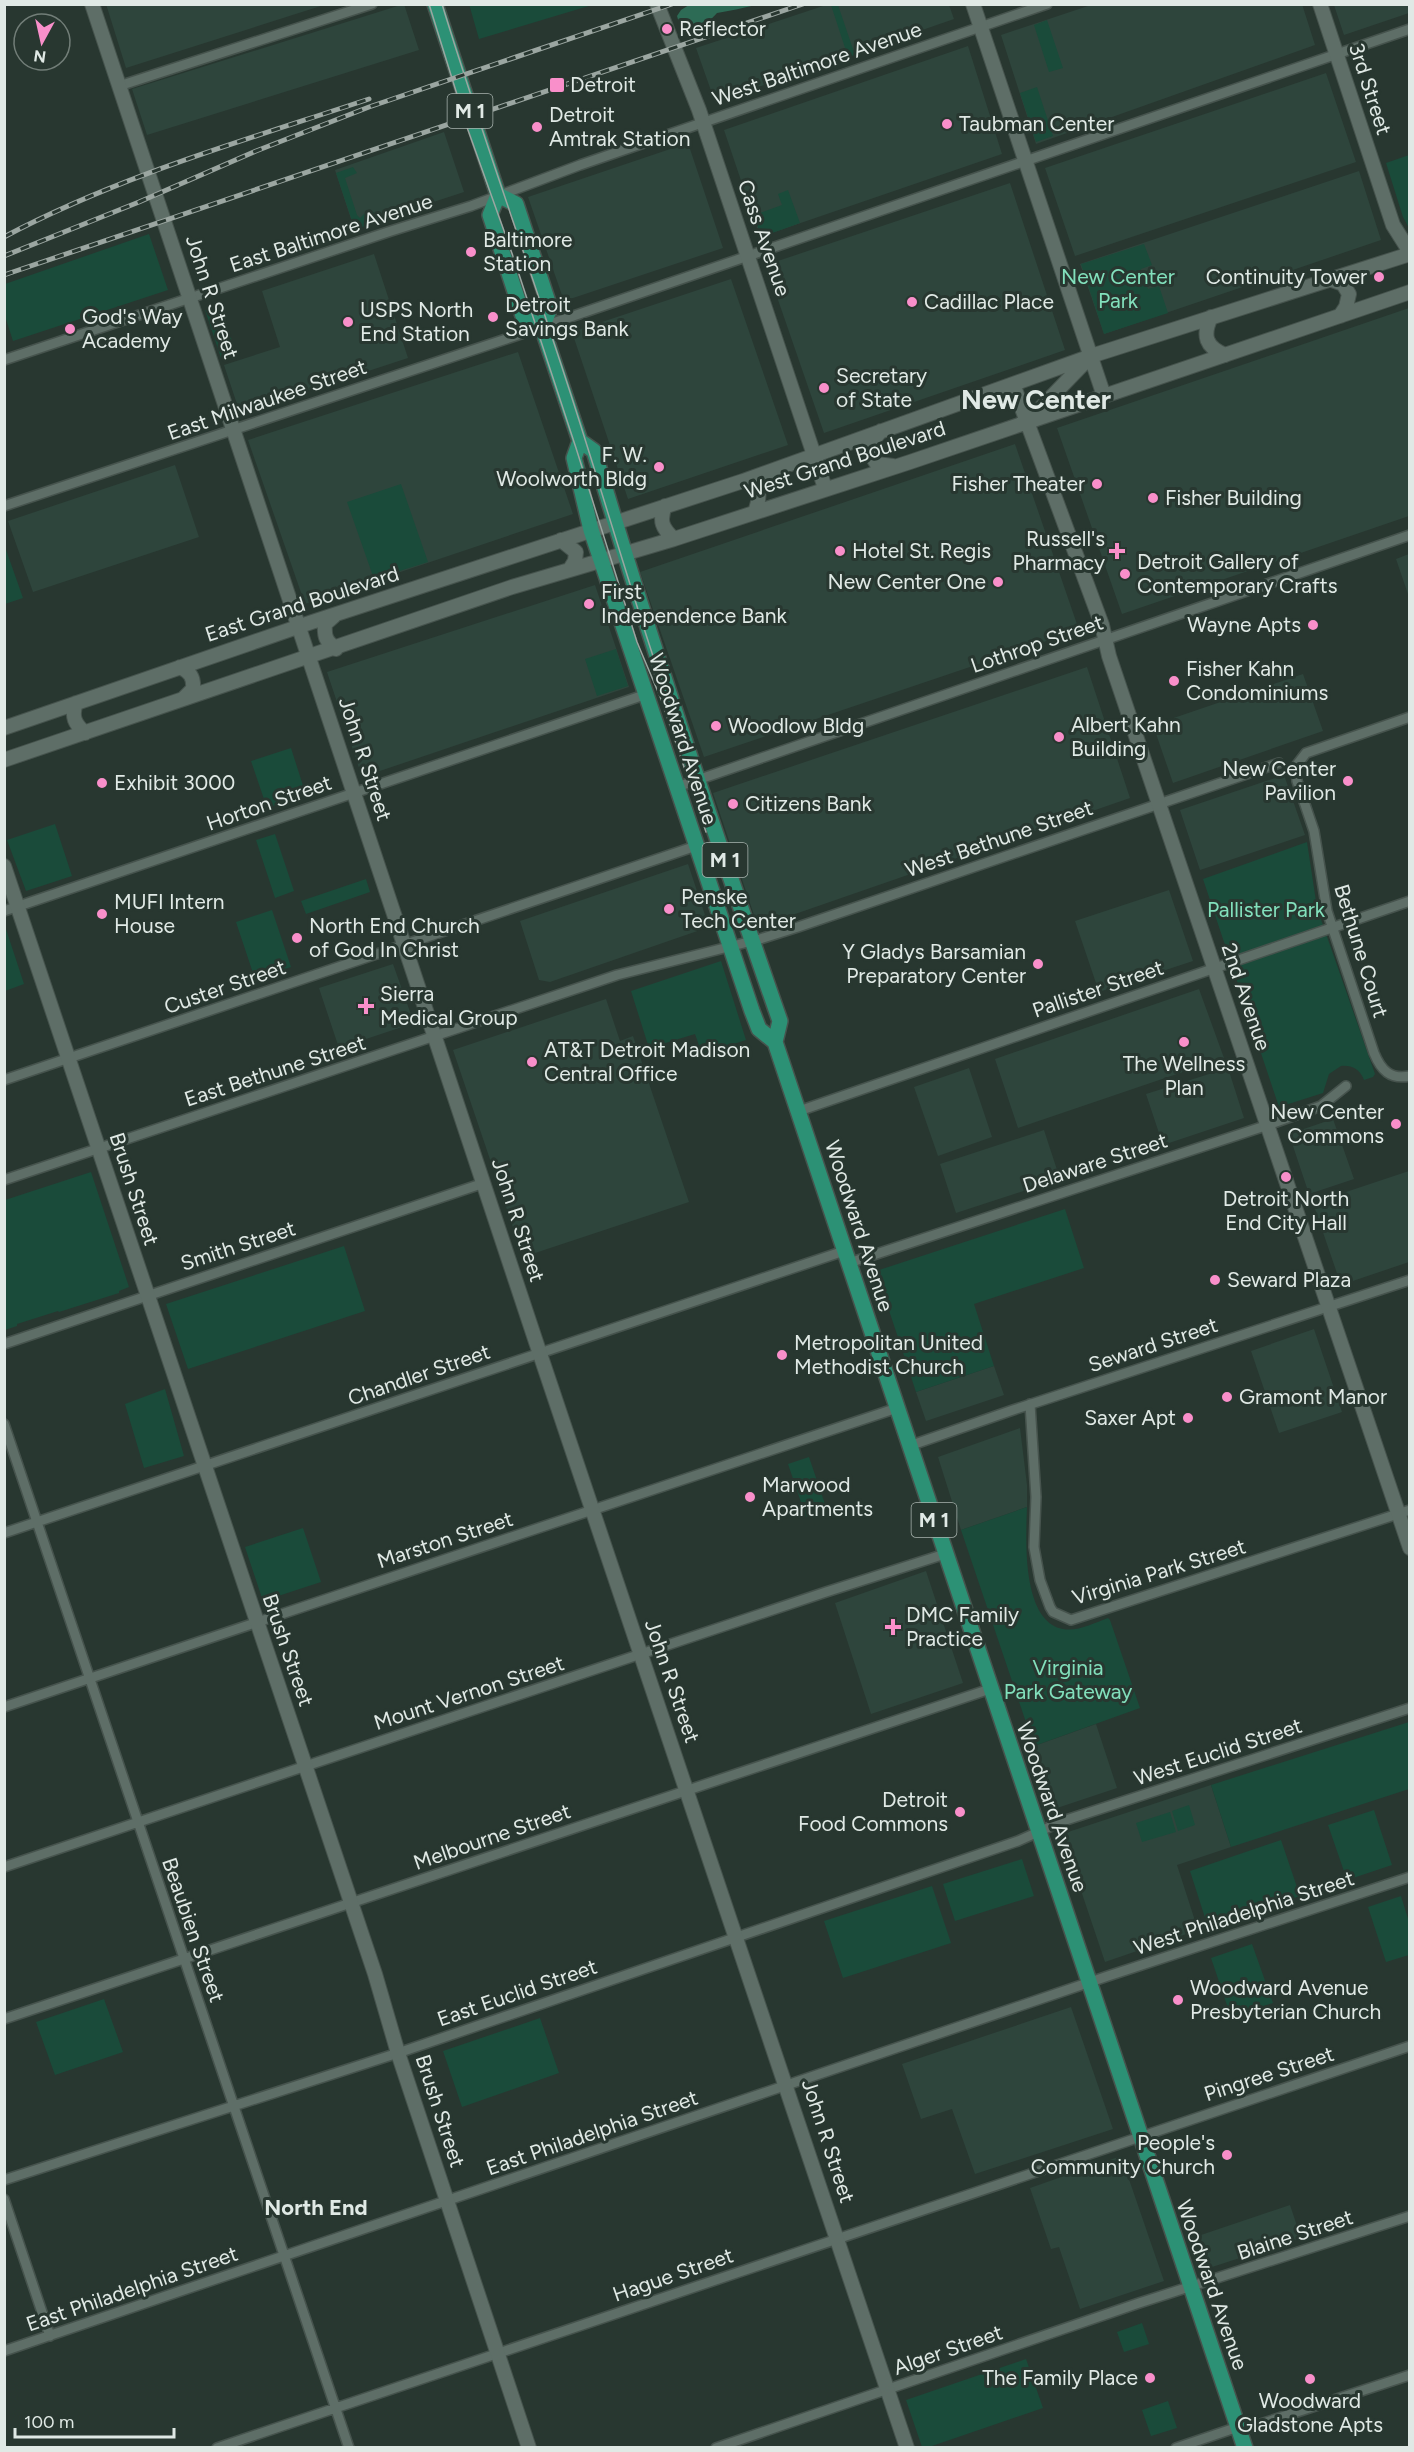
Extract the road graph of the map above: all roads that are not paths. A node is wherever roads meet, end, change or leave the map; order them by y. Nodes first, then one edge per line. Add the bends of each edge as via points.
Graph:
1 (92, 4) edge
2 (372, 4) edge
3 (435, 4) edge
4 (657, 4) edge
5 (973, 4) edge
6 (1047, 4) edge
7 (1320, 4) edge
8 (982, 27) junction
9 (1410, 29) edge
10 (1336, 54) junction
11 (119, 86) junction
12 (703, 122) junction
13 (1026, 161) junction
14 (498, 195) junction
15 (1410, 253) edge
16 (748, 256) junction
17 (1329, 279) junction
18 (1410, 292) edge
19 (190, 298) junction
20 (1340, 316) junction
21 (1211, 317) junction
22 (542, 327) junction
23 (1225, 355) junction
24 (1091, 356) junction
25 (4, 360) edge
26 (1013, 384) junction
27 (1104, 396) junction
28 (1027, 423) junction
29 (233, 430) junction
30 (881, 431) junction
31 (580, 441) junction
32 (814, 456) junction
33 (894, 466) junction
34 (742, 481) junction
35 (825, 488) junction
36 (4, 506) edge
37 (665, 506) junction
38 (755, 512) junction
39 (614, 522) junction
40 (591, 530) junction
41 (1410, 535) edge
42 (674, 539) junction
43 (561, 540) junction
44 (624, 555) junction
45 (601, 562) junction
46 (570, 570) junction
47 (336, 614) junction
48 (298, 627) junction
49 (1106, 640) junction
50 (336, 649) junction
51 (309, 658) junction
52 (180, 667) junction
53 (647, 694) junction
54 (179, 701) junction
55 (76, 703) junction
56 (1410, 717) edge
57 (4, 728) edge
58 (85, 733) junction
59 (4, 760) edge
60 (1279, 763) dead end
61 (697, 779) junction
62 (677, 787) junction
63 (354, 794) junction
64 (1160, 803) junction
65 (696, 846) junction
66 (4, 866) edge
67 (1410, 901) edge
68 (11, 909) edge
69 (1333, 927) junction
70 (752, 941) junction
71 (405, 945) junction
72 (730, 947) junction
73 (1214, 968) junction
74 (435, 1036) junction
75 (775, 1042) junction
76 (68, 1059) junction
77 (1410, 1076) edge
78 (4, 1080) edge
79 (1346, 1086) dead end
80 (799, 1111) junction
81 (1268, 1125) junction
82 (99, 1149) junction
83 (4, 1180) edge
84 (484, 1184) junction
85 (846, 1257) junction
86 (1410, 1280) edge
87 (147, 1296) junction
88 (1329, 1307) junction
89 (4, 1344) edge
90 (540, 1353) junction
91 (1030, 1404) junction
92 (897, 1408) junction
93 (4, 1424) edge
94 (909, 1446) junction
95 (204, 1466) junction
96 (593, 1510) junction
97 (1404, 1512) edge
98 (37, 1522) junction
99 (4, 1533) edge
100 (1410, 1548) edge
101 (945, 1554) junction
102 (256, 1622) junction
103 (641, 1654) junction
104 (89, 1678) junction
105 (990, 1689) junction
106 (4, 1707) edge
107 (1410, 1708) edge
108 (305, 1766) junction
109 (688, 1791) junction
110 (138, 1822) junction
111 (1039, 1832) junction
112 (4, 1867) edge
113 (1410, 1877) edge
114 (351, 1903) junction
115 (737, 1936) junction
116 (184, 1959) junction
117 (1089, 1984) junction
118 (4, 2019) edge
119 (1410, 2046) edge
120 (398, 2053) junction
121 (787, 2086) junction
122 (234, 2105) junction
123 (1140, 2135) junction
124 (4, 2180) edge
125 (4, 2199) edge
126 (447, 2201) junction
127 (1410, 2216) edge
128 (838, 2238) junction
129 (285, 2256) junction
130 (1191, 2287) junction
131 (50, 2336) junction
132 (4, 2351) edge
133 (497, 2353) junction
134 (1410, 2375) edge
135 (889, 2389) junction
136 (336, 2408) junction
137 (1239, 2429) junction
138 (217, 2448) edge
139 (349, 2448) edge
140 (529, 2448) edge
141 (716, 2448) edge
142 (907, 2448) edge
143 (1176, 2448) edge
144 (1245, 2448) edge

1 - 11 street, John R Street
2 - 11 street
3 - 14 main road, Woodward Avenue / M 1
4 - 12 street, Cass Avenue
5 - 8 street
6 - 8 street, West Baltimore Avenue
7 - 10 street, 3rd Street
8 - 12 street, West Baltimore Avenue
8 - 13 street
9 - 10 street, East Milwaukee Street
10 - 13 street, East Milwaukee Street
10 - 15 street, 3rd Street via 1393,225
11 - 19 street, John R Street
12 - 14 street, West Baltimore Avenue
12 - 16 street, Cass Avenue
13 - 16 street, East Milwaukee Street
13 - 24 street
14 - 19 street, East Baltimore Avenue
14 - 22 main road, Woodward Avenue / M 1 via 490,215 520,306 524,316
14 - 22 main road, Woodward Avenue / M 1 via 516,204 550,308
15 - 17 street, West Grand Boulevard
16 - 22 street, East Milwaukee Street
16 - 32 street, Cass Avenue
17 - 20 street via 1343,284 1349,294
17 - 21 street, West Grand Boulevard
18 - 20 street, West Grand Boulevard
19 - 25 street, East Baltimore Avenue
19 - 29 street, John R Street
20 - 23 street, West Grand Boulevard
21 - 23 street via 1206,338 1209,346
21 - 24 street, West Grand Boulevard
22 - 29 street, East Milwaukee Street
22 - 31 main road, Woodward Avenue / M 1
23 - 27 street, West Grand Boulevard
24 - 26 street, West Grand Boulevard
24 - 27 street
24 - 28 street
26 - 28 street, 2nd Avenue
26 - 30 street, West Grand Boulevard
27 - 28 street, West Grand Boulevard
28 - 33 street, West Grand Boulevard
28 - 49 street, 2nd Avenue
29 - 36 street, East Milwaukee Street
29 - 48 street, John R Street
30 - 32 street, West Grand Boulevard
30 - 33 street via 870,446 873,458 883,466
31 - 39 main road, Woodward Avenue / M 1 via 594,451
31 - 40 main road, Woodward Avenue / M 1 via 574,458
32 - 34 street, West Grand Boulevard
32 - 35 street, Cass Avenue
33 - 35 street, West Grand Boulevard
34 - 37 street, West Grand Boulevard
34 - 38 street via 757,489 759,501
35 - 38 street, West Grand Boulevard
37 - 39 street, West Grand Boulevard
37 - 42 street via 663,528
38 - 42 street, West Grand Boulevard
39 - 40 street, East Grand Boulevard
39 - 44 main road, Woodward Avenue / M 1
40 - 43 street, East Grand Boulevard
40 - 45 main road, Woodward Avenue / M 1
41 - 49 street, Lothrop Street
42 - 44 street, West Grand Boulevard
43 - 46 street via 576,552
43 - 47 street, East Grand Boulevard
44 - 45 street, West Grand Boulevard
44 - 61 main road, Woodward Avenue / M 1
45 - 46 street
45 - 53 main road, Woodward Avenue / M 1
46 - 50 street
47 - 48 street, East Grand Boulevard
47 - 50 street via 325,624 324,634
48 - 51 street, John R Street
48 - 52 street, East Grand Boulevard
49 - 61 street, Lothrop Street
49 - 64 street, 2nd Avenue
50 - 51 street
51 - 54 street
51 - 63 street, John R Street
52 - 54 street via 194,681 194,689
52 - 55 street, East Grand Boulevard
53 - 62 main road, Woodward Avenue / M 1
53 - 63 street, Horton Street
54 - 58 street
55 - 57 street, East Grand Boulevard
55 - 58 street via 74,720
56 - 69 street, Bethune Court via 1309,752 1298,761 1297,782 1314,831 1322,892
58 - 59 street
60 - 64 street, West Bethune Street
61 - 62 street, Lothrop Street
61 - 70 main road, Woodward Avenue / M 1
62 - 65 main road, Woodward Avenue / M 1
63 - 68 street, Horton Street
63 - 71 street, John R Street
64 - 70 street, West Bethune Street
64 - 73 street, 2nd Avenue
65 - 71 street, Custer Street
65 - 72 main road, Woodward Avenue / M 1
66 - 68 street, Brush Street
67 - 69 street, Pallister Street
68 - 76 street, Brush Street
69 - 73 street, Pallister Street
69 - 77 street, Bethune Court via 1382,1070 1396,1078
70 - 72 street, West Bethune Street
70 - 75 main road, Woodward Avenue / M 1 via 780,1021
71 - 74 street, John R Street
71 - 76 street, Custer Street
72 - 74 street, East Bethune Street via 617,975
72 - 75 main road, Woodward Avenue / M 1 via 759,1029
73 - 80 street, Pallister Street
73 - 81 street, 2nd Avenue
74 - 82 street, East Bethune Street
74 - 84 street, John R Street
75 - 80 main road, Woodward Avenue / M 1
76 - 78 street, Custer Street
76 - 82 street, Brush Street
79 - 81 street, Delaware Street via 1321,1106
80 - 85 main road, Woodward Avenue / M 1
81 - 85 street, Delaware Street
81 - 88 street, 2nd Avenue
82 - 83 street, East Bethune Street
82 - 87 street, Brush Street
84 - 87 street, Smith Street
84 - 90 street, John R Street
85 - 90 street, Chandler Street
85 - 92 main road, Woodward Avenue / M 1
86 - 88 street, Seward Street
87 - 89 street, Smith Street
87 - 95 street, Brush Street
88 - 91 street, Seward Street
88 - 97 street, 2nd Avenue
90 - 95 street, Chandler Street
90 - 96 street, John R Street
91 - 94 street, Seward Street
91 - 97 street, Virginia Park Street via 1035,1559 1050,1607 1071,1620
92 - 94 main road, Woodward Avenue / M 1
92 - 96 street, Marston Street
93 - 98 street, Beaubien Street
94 - 101 main road, Woodward Avenue / M 1
95 - 98 street, Chandler Street
95 - 102 street, Brush Street
96 - 102 street, Marston Street
96 - 103 street, John R Street
97 - 100 street, 2nd Avenue
98 - 99 street, Chandler Street
98 - 104 street, Beaubien Street
101 - 103 street, Mount Vernon Street
101 - 105 main road, Woodward Avenue / M 1
102 - 104 street, Marston Street
102 - 108 street, Brush Street
103 - 108 street, Mount Vernon Street
103 - 109 street, John R Street
104 - 106 street, Marston Street
104 - 110 street, Beaubien Street
105 - 109 street, Melbourne Street
105 - 111 main road, Woodward Avenue / M 1
107 - 111 street, West Euclid Street
108 - 110 street, Mount Vernon Street
108 - 114 street, Brush Street
109 - 114 street, Melbourne Street
109 - 115 street, John R Street
110 - 112 street, Mount Vernon Street
110 - 116 street, Beaubien Street
111 - 115 street, East Euclid Street
111 - 117 main road, Woodward Avenue / M 1
113 - 117 street, West Philadelphia Street
114 - 116 street, Melbourne Street
114 - 120 street, Brush Street
115 - 120 street, East Euclid Street
115 - 121 street, John R Street
116 - 118 street, Melbourne Street
116 - 122 street, Beaubien Street
117 - 121 street, East Philadelphia Street
117 - 123 main road, Woodward Avenue / M 1
119 - 123 street, Pingree Street
120 - 122 street, East Euclid Street
120 - 126 street, Brush Street
121 - 126 street, East Philadelphia Street
121 - 128 street, John R Street
122 - 124 street, East Euclid Street
122 - 129 street, Beaubien Street
123 - 128 street, Hague Street
123 - 130 main road, Woodward Avenue / M 1
125 - 131 street
126 - 129 street, East Philadelphia Street
126 - 133 street, Brush Street
127 - 130 street, Blaine Street
128 - 133 street, Hague Street
128 - 135 street, John R Street
129 - 131 street, East Philadelphia Street
129 - 136 street, Beaubien Street
130 - 135 street, Alger Street
130 - 137 main road, Woodward Avenue / M 1
131 - 132 street, East Philadelphia Street
133 - 136 street, Hague Street
133 - 140 street, Brush Street
134 - 137 street
135 - 141 street, Alger Street
135 - 142 street, John R Street
136 - 138 street, Hague Street
136 - 139 street, Beaubien Street
137 - 143 street
137 - 144 main road, Woodward Avenue / M 1

